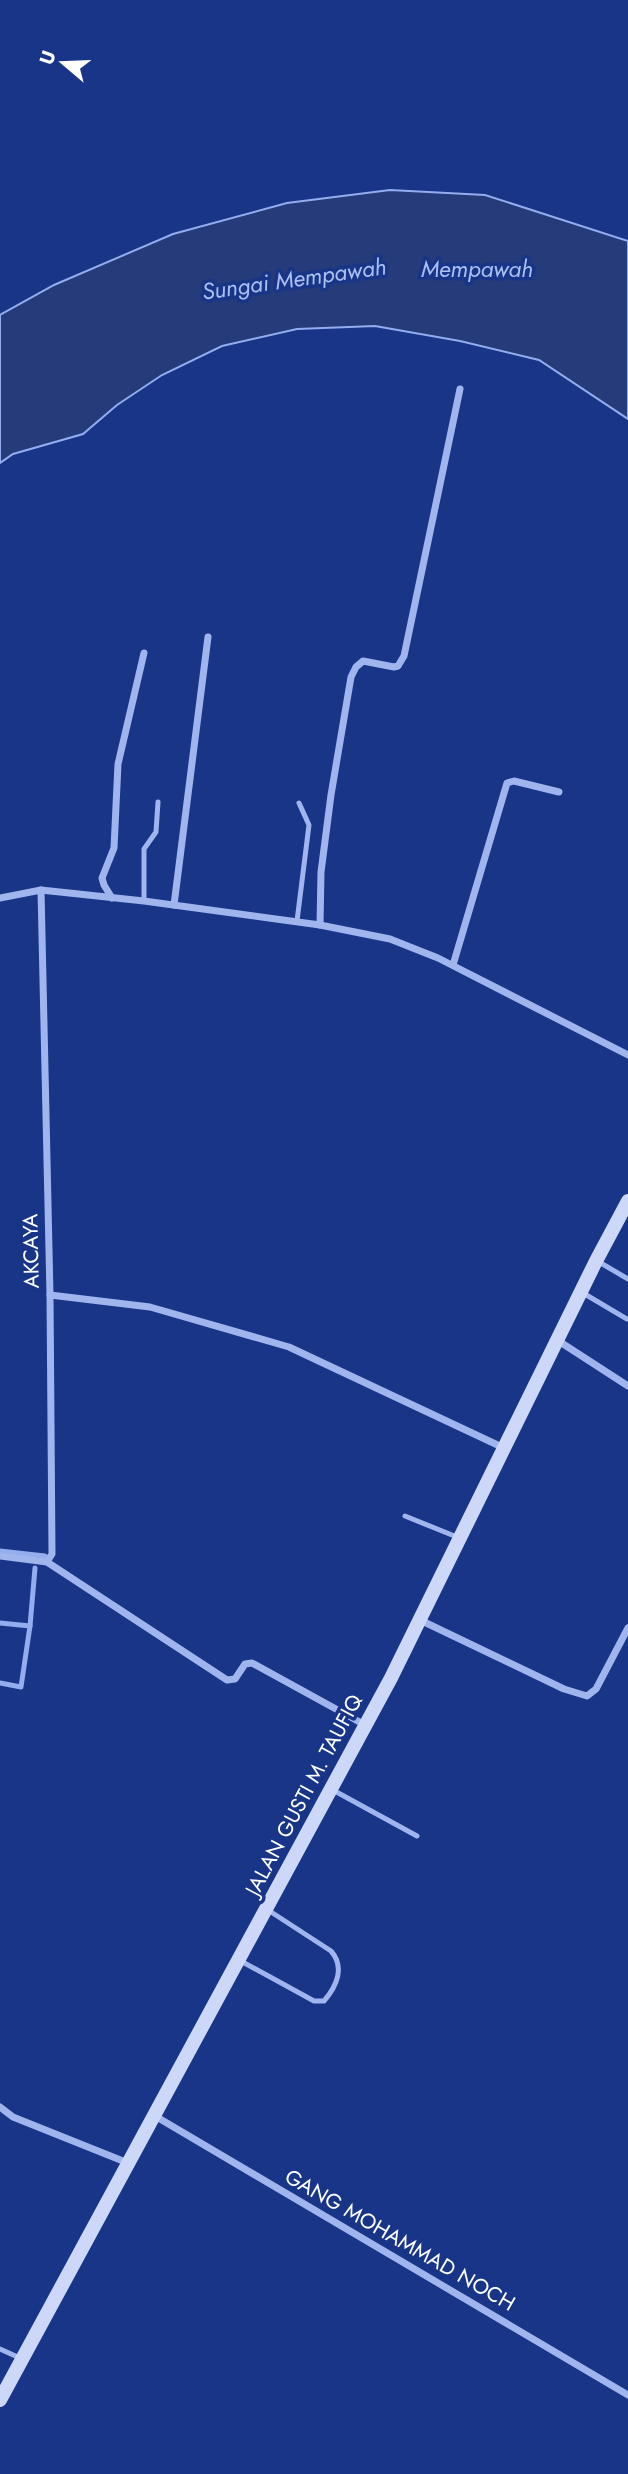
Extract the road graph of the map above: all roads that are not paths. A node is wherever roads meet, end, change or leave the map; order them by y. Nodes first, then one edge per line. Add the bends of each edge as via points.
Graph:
1 (460, 389) dead end
2 (208, 637) dead end
3 (144, 653) dead end
4 (559, 792) dead end
5 (158, 802) dead end
6 (299, 803) dead end
7 (40, 890) junction
8 (0, 898) edge
9 (112, 898) junction
10 (144, 901) junction
11 (174, 905) junction
12 (297, 921) junction
13 (320, 925) junction
14 (453, 965) junction
15 (628, 1055) edge
16 (628, 1201) edge
17 (596, 1261) junction
18 (628, 1279) edge
19 (581, 1291) junction
20 (50, 1295) junction
21 (627, 1319) edge
22 (557, 1340) junction
23 (628, 1386) edge
24 (504, 1448) junction
25 (405, 1516) dead end
26 (460, 1538) junction
27 (0, 1556) edge
28 (47, 1562) junction
29 (420, 1620) junction
30 (628, 1628) edge
31 (366, 1725) junction
32 (331, 1789) junction
33 (417, 1836) dead end
34 (267, 1909) junction
35 (239, 1961) junction
36 (0, 2107) edge
37 (155, 2116) junction
38 (129, 2163) junction
39 (0, 2349) edge
40 (22, 2359) junction
41 (628, 2395) edge
42 (0, 2400) edge

1 - 13 street via 404,656 394,667 363,661 351,677 321,872
2 - 11 street
3 - 9 street via 118,764 114,848 102,878
4 - 14 street via 507,783
5 - 10 lane via 156,832 144,849
6 - 12 lane via 309,825
7 - 8 street
7 - 9 street
7 - 20 street, AKCAYA
9 - 10 street
10 - 11 street
11 - 12 street
12 - 13 street
13 - 14 street via 390,939
14 - 15 street
16 - 17 main road, JALAN GUSTI M. TAUFIQ
17 - 18 lane
17 - 19 main road, JALAN GUSTI M. TAUFIQ
19 - 21 lane
19 - 22 main road, JALAN GUSTI M. TAUFIQ
20 - 24 street via 150,1307 289,1347
20 - 28 street, AKCAYA via 52,1554
22 - 23 street
22 - 24 main road, JALAN GUSTI M. TAUFIQ
24 - 26 main road, JALAN GUSTI M. TAUFIQ
25 - 26 lane
26 - 29 main road, JALAN GUSTI M. TAUFIQ
27 - 28 street
28 - 31 street via 227,1680 235,1679 245,1664 253,1663
29 - 30 street via 587,1696 596,1689
29 - 31 main road, JALAN GUSTI M. TAUFIQ
31 - 32 main road, JALAN GUSTI M. TAUFIQ
32 - 33 lane
32 - 34 main road, JALAN GUSTI M. TAUFIQ
34 - 35 main road, JALAN GUSTI M. TAUFIQ
34 - 35 lane via 331,1951 340,1965 327,1998 317,2002
35 - 37 main road, JALAN GUSTI M. TAUFIQ
36 - 38 street via 13,2117
37 - 38 main road, JALAN GUSTI M. TAUFIQ
37 - 41 street, GANG MOHAMMAD NOCH
38 - 40 main road, JALAN GUSTI M. TAUFIQ
39 - 40 lane
40 - 42 main road, JALAN GUSTI M. TAUFIQ

